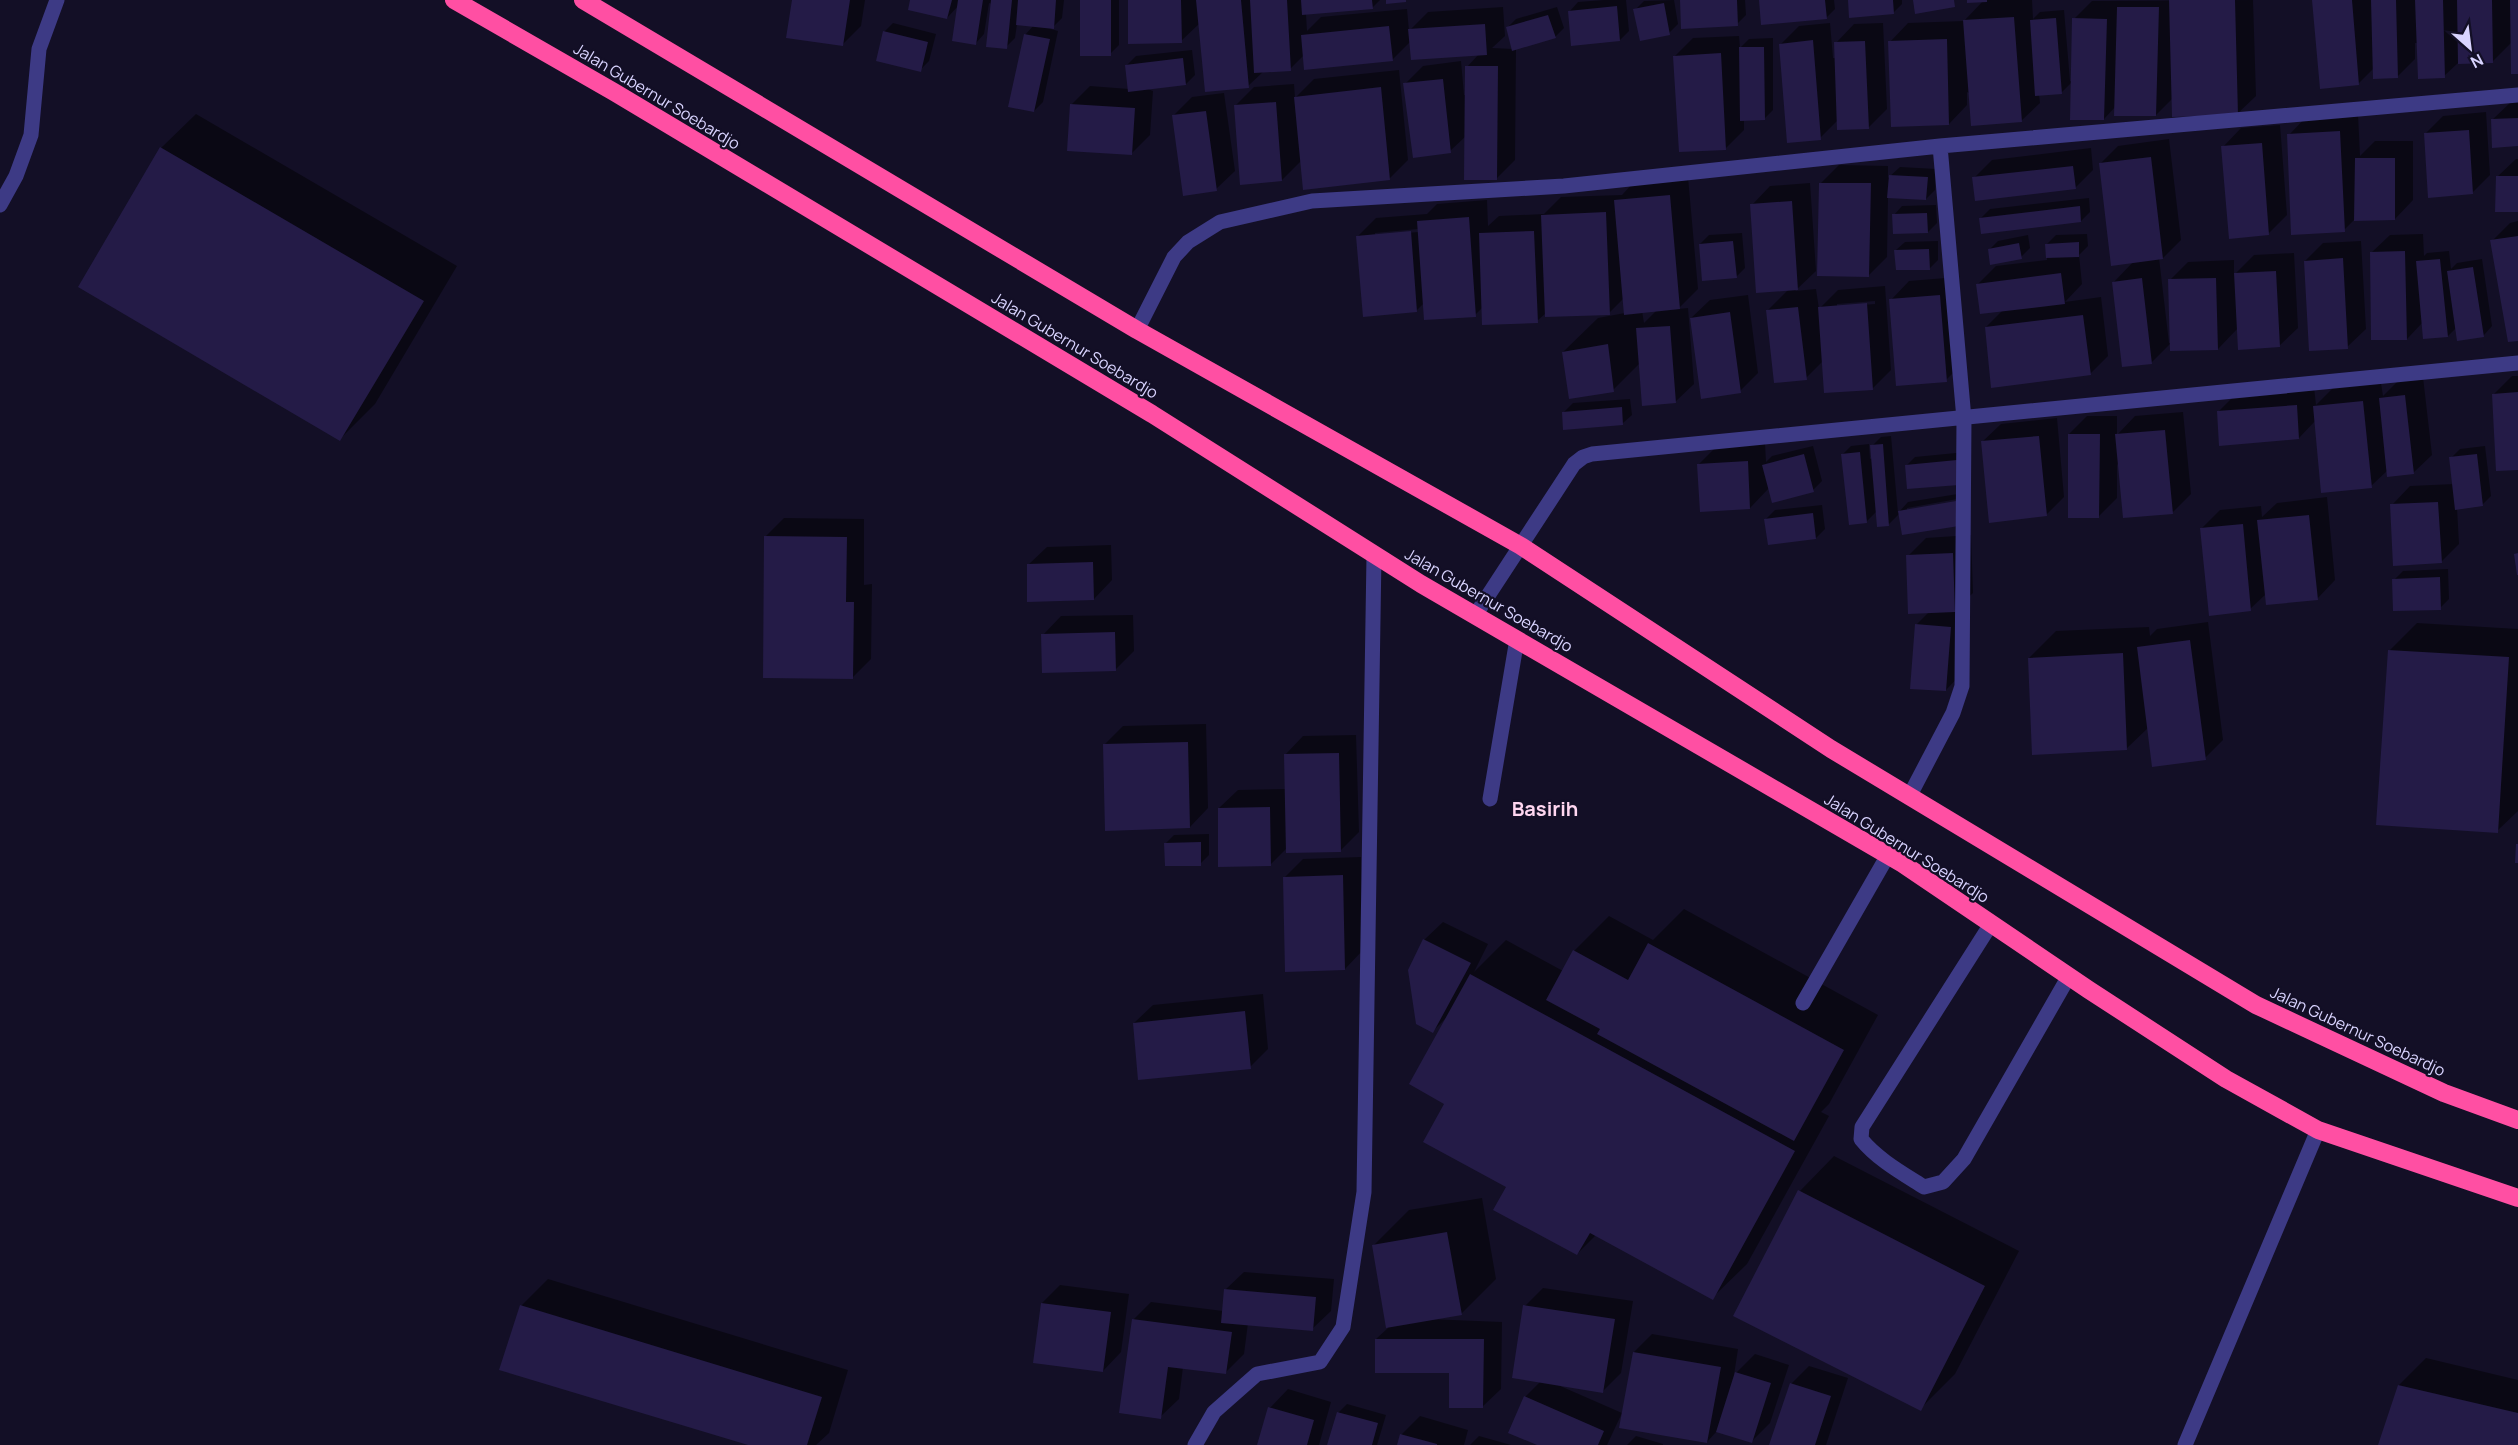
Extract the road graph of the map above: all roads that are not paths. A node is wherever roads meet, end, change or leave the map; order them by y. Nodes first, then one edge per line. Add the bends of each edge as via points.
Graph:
1 (57, 0) edge
2 (454, 0) edge
3 (583, 0) edge
4 (2518, 95) edge
5 (1940, 146) junction
6 (0, 205) edge
7 (1137, 330) junction
8 (2518, 363) edge
9 (1964, 419) junction
10 (1521, 546) junction
11 (1374, 555) junction
12 (1476, 614) junction
13 (1517, 639) junction
14 (1909, 798) junction
15 (1490, 799) dead end
16 (1888, 855) junction
17 (1991, 924) junction
18 (2069, 976) junction
19 (1803, 1003) dead end
20 (2518, 1120) edge
21 (2318, 1130) junction
22 (2518, 1198) edge
23 (1195, 1445) edge
24 (2185, 1445) edge

1 - 6 street via 39,49 31,135
2 - 11 highway, Jalan Gubernur Soebardjo via 1142,408
3 - 7 highway, Jalan Gubernur Soebardjo
4 - 5 street
5 - 7 street via 1564,186 1312,201 1265,211 1220,222 1188,242 1174,257
5 - 9 street
7 - 10 highway, Jalan Gubernur Soebardjo
8 - 9 street
9 - 10 street via 1583,457 1574,464
9 - 14 street via 1962,686 1953,713
10 - 12 street
10 - 14 highway, Jalan Gubernur Soebardjo
11 - 12 highway, Jalan Gubernur Soebardjo
11 - 23 street via 1364,1192 1343,1327 1320,1362 1257,1374 1250,1379 1214,1412
12 - 13 highway, Jalan Gubernur Soebardjo
13 - 15 street
13 - 16 highway, Jalan Gubernur Soebardjo
14 - 20 highway, Jalan Gubernur Soebardjo via 2256,1005 2444,1093
16 - 17 highway, Jalan Gubernur Soebardjo
16 - 19 street
17 - 18 highway, Jalan Gubernur Soebardjo
17 - 18 street via 1862,1127 1861,1139 1870,1150 1924,1187 1943,1182 1964,1159
18 - 21 highway, Jalan Gubernur Soebardjo via 2226,1079
21 - 22 highway, Jalan Gubernur Soebardjo
21 - 24 street

